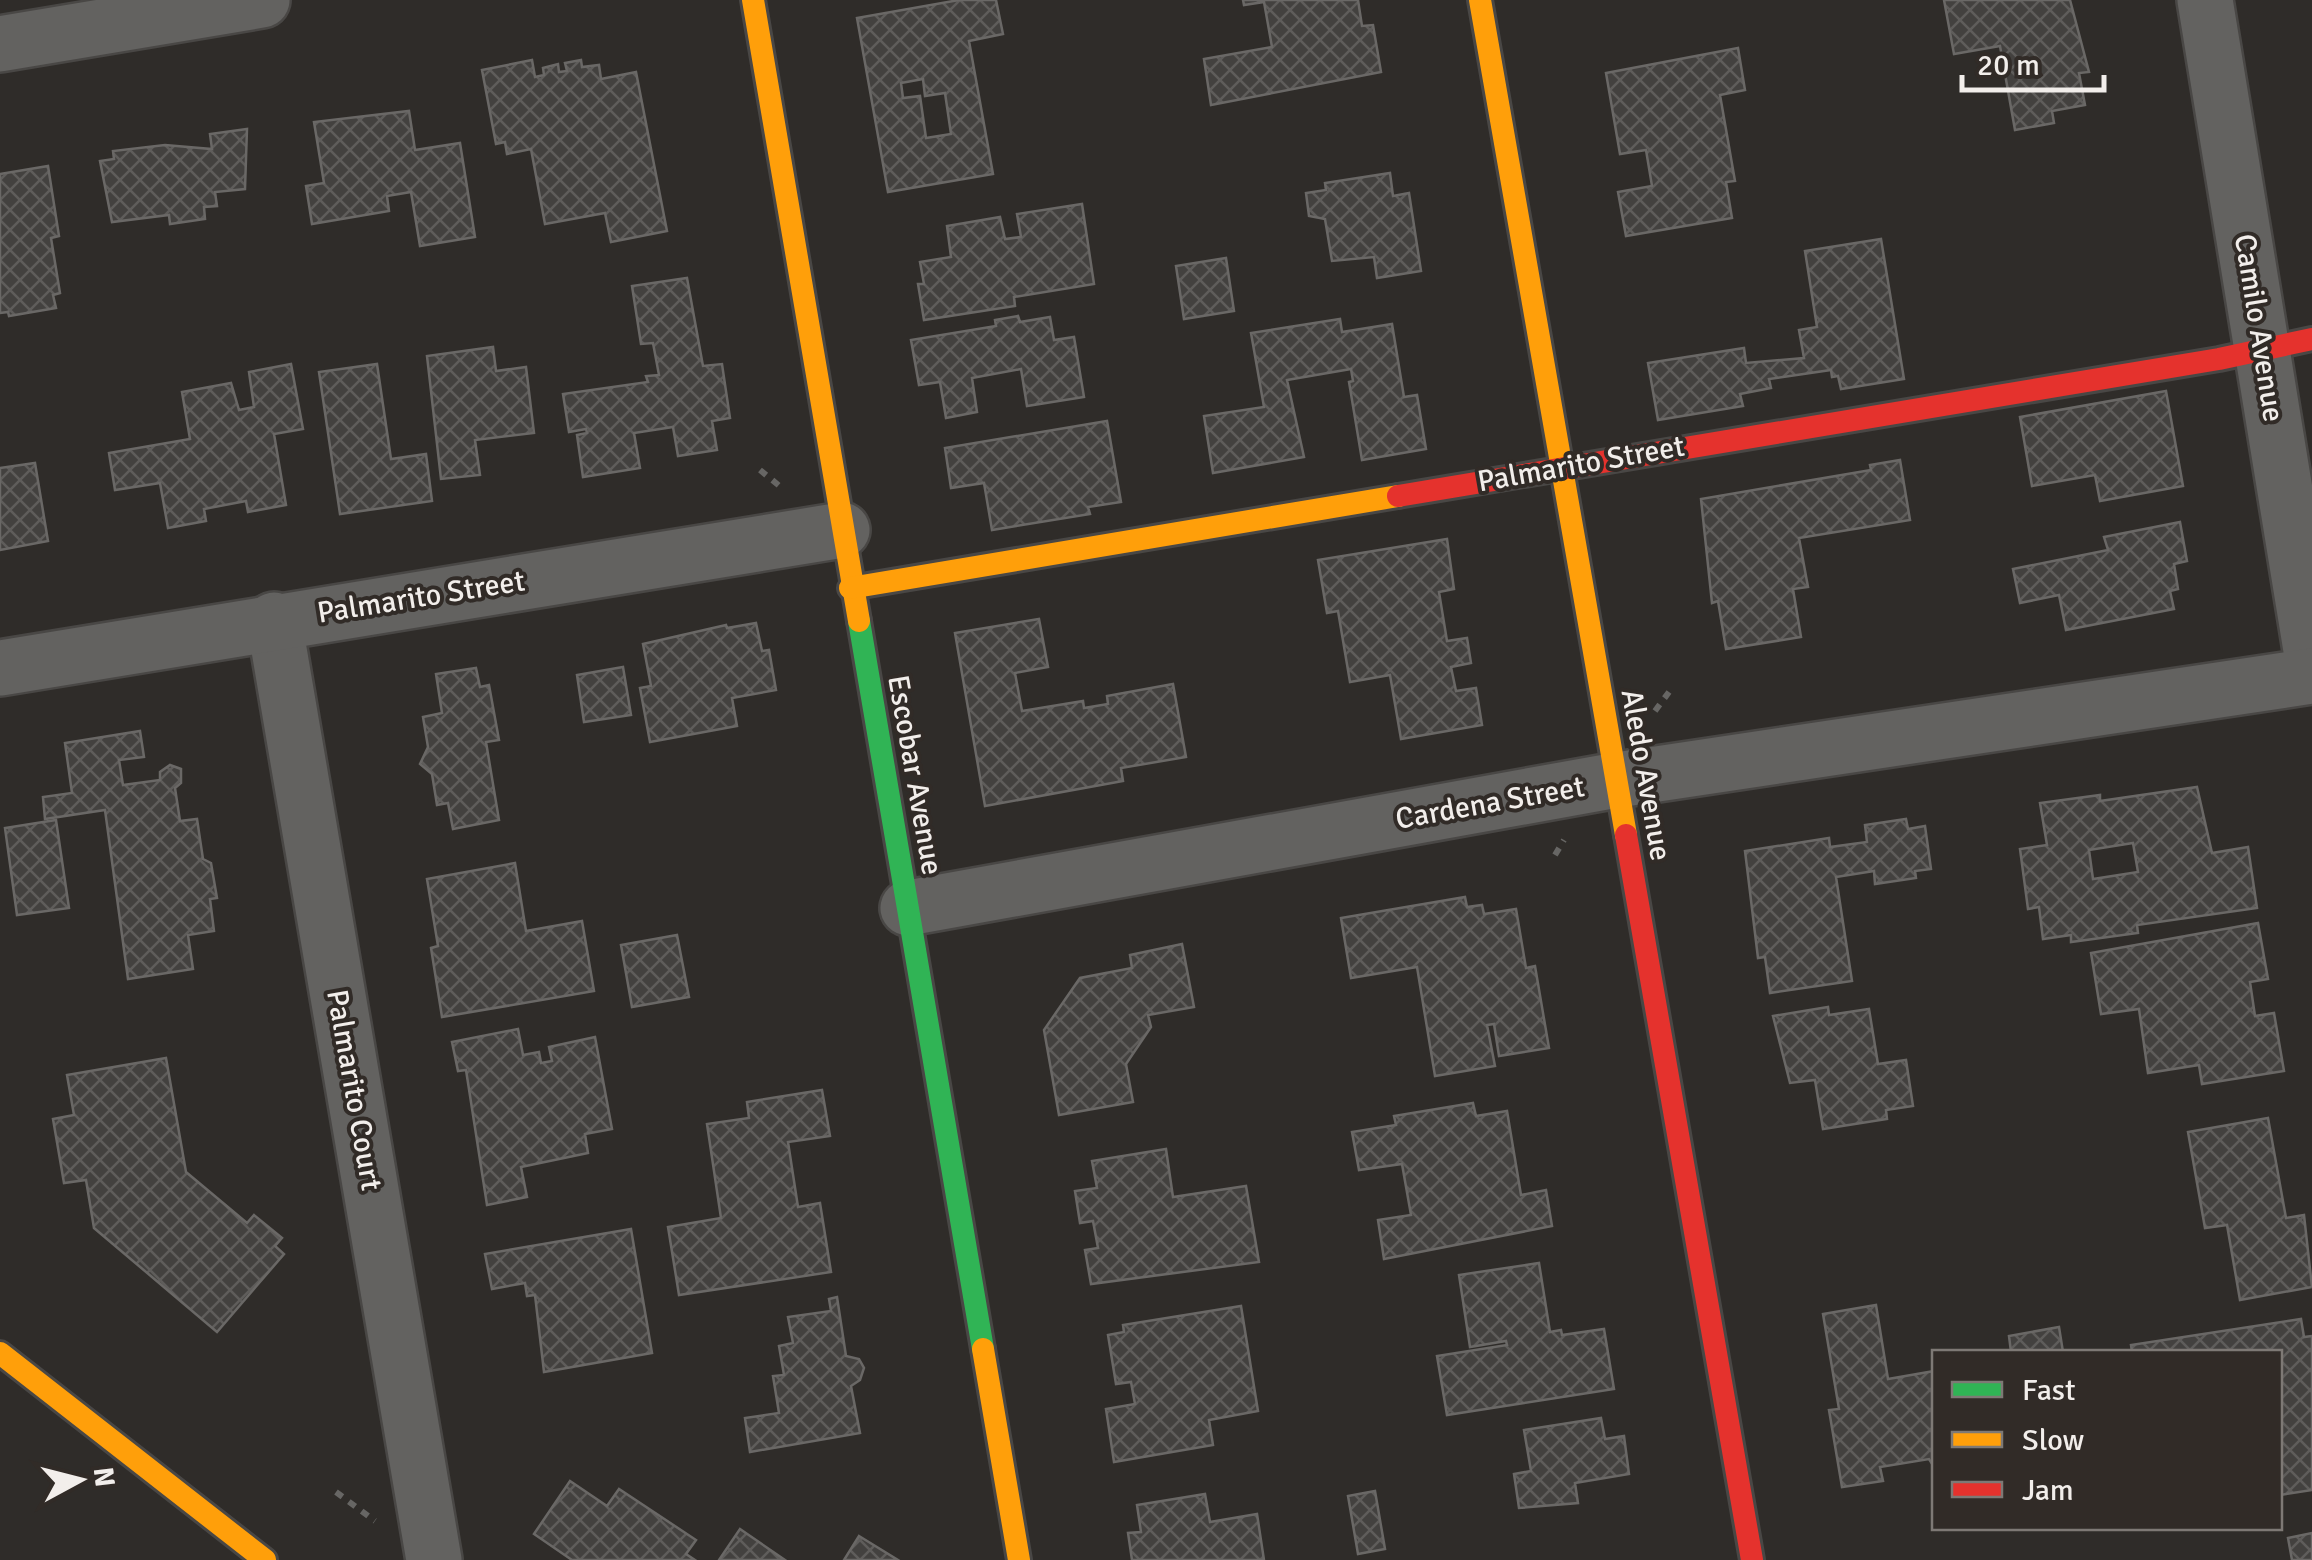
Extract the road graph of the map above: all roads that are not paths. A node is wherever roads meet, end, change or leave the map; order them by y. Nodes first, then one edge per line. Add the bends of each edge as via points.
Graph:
1 (262, 0) edge
2 (753, 0) edge
3 (1480, 0) edge
4 (2206, 0) edge
5 (0, 44) edge
6 (2287, 344) edge
7 (1562, 466) junction
8 (842, 530) junction
9 (850, 588) junction
10 (274, 620) junction
11 (2312, 656) edge
12 (0, 668) edge
13 (2312, 676) edge
14 (1617, 780) junction
15 (908, 908) junction
16 (0, 1354) edge
17 (265, 1560) edge
18 (434, 1560) edge
19 (1019, 1560) edge
20 (1752, 1560) edge

1 - 5 street
2 - 8 street, Escobar Avenue
3 - 7 street, Aledo Avenue
4 - 6 street, Camilo Avenue
6 - 7 street, Palmarito Street
6 - 11 street, Camilo Avenue
7 - 9 street, Palmarito Street
7 - 14 street, Aledo Avenue
8 - 9 street, Escobar Avenue
8 - 10 street, Palmarito Street
9 - 15 street, Escobar Avenue
10 - 12 street, Palmarito Street
10 - 18 street, Palmarito Court
13 - 14 street, Cardena Street
14 - 15 street, Cardena Street
14 - 20 street, Aledo Avenue
15 - 19 street, Escobar Avenue
16 - 17 street

